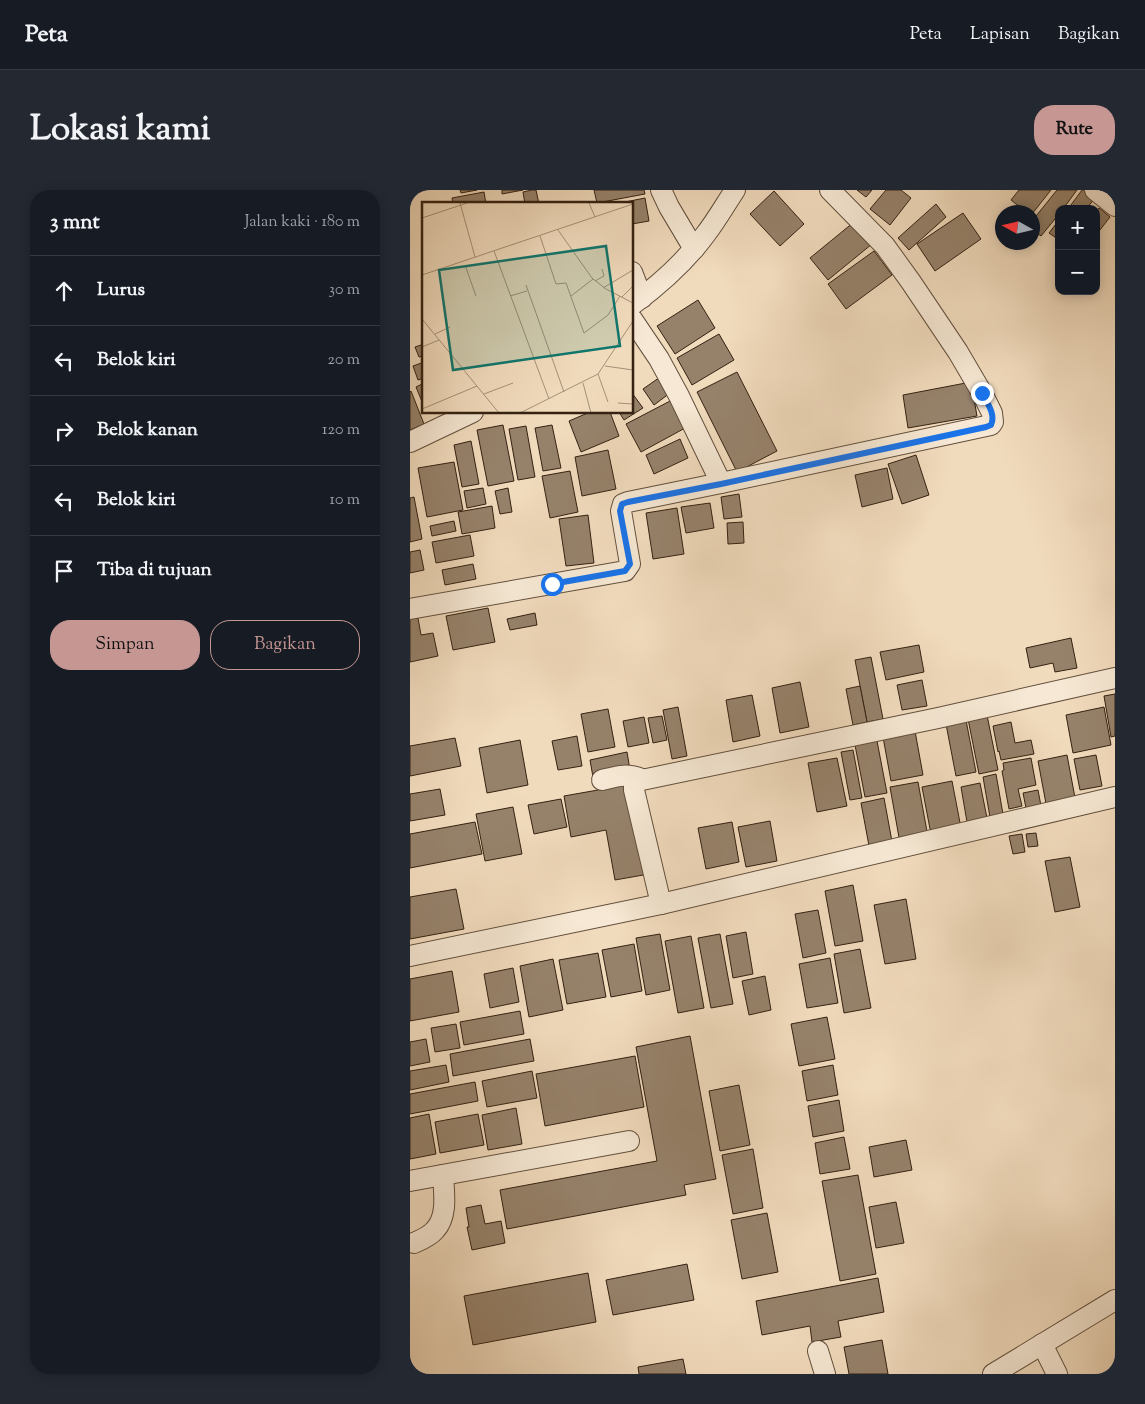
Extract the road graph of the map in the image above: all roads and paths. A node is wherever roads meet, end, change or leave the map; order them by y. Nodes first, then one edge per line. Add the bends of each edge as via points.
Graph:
1 (661, 190) edge
2 (736, 190) edge
3 (830, 190) edge
4 (1095, 190) edge
5 (1115, 206) edge
6 (694, 249) junction
7 (634, 284) edge
8 (637, 302) edge
9 (634, 322) edge
10 (470, 414) edge
11 (410, 442) edge
12 (721, 484) junction
13 (410, 608) edge
14 (1115, 678) edge
15 (642, 779) junction
16 (602, 780) dead end
17 (1115, 797) edge
18 (661, 904) junction
19 (410, 956) edge
20 (629, 1141) dead end
21 (443, 1175) junction
22 (410, 1181) edge
23 (414, 1243) dead end
24 (1115, 1300) edge
25 (1042, 1344) junction
26 (818, 1351) dead end
27 (1003, 1371) edge
28 (825, 1374) edge
29 (1056, 1374) edge

1 - 6 street
2 - 6 street
3 - 12 street via 885,246 912,282 958,352 989,406 993,422 986,427
4 - 5 street
6 - 8 street
7 - 8 street
9 - 12 street via 663,367
10 - 11 street
12 - 13 street via 622,504 630,564 625,571
14 - 15 street
15 - 16 street via 622,775
15 - 18 street via 634,783 634,787
17 - 18 street
18 - 19 street
20 - 21 street
21 - 22 street
21 - 23 street via 441,1222 434,1232
24 - 25 street
25 - 27 street
25 - 29 street
26 - 28 street

